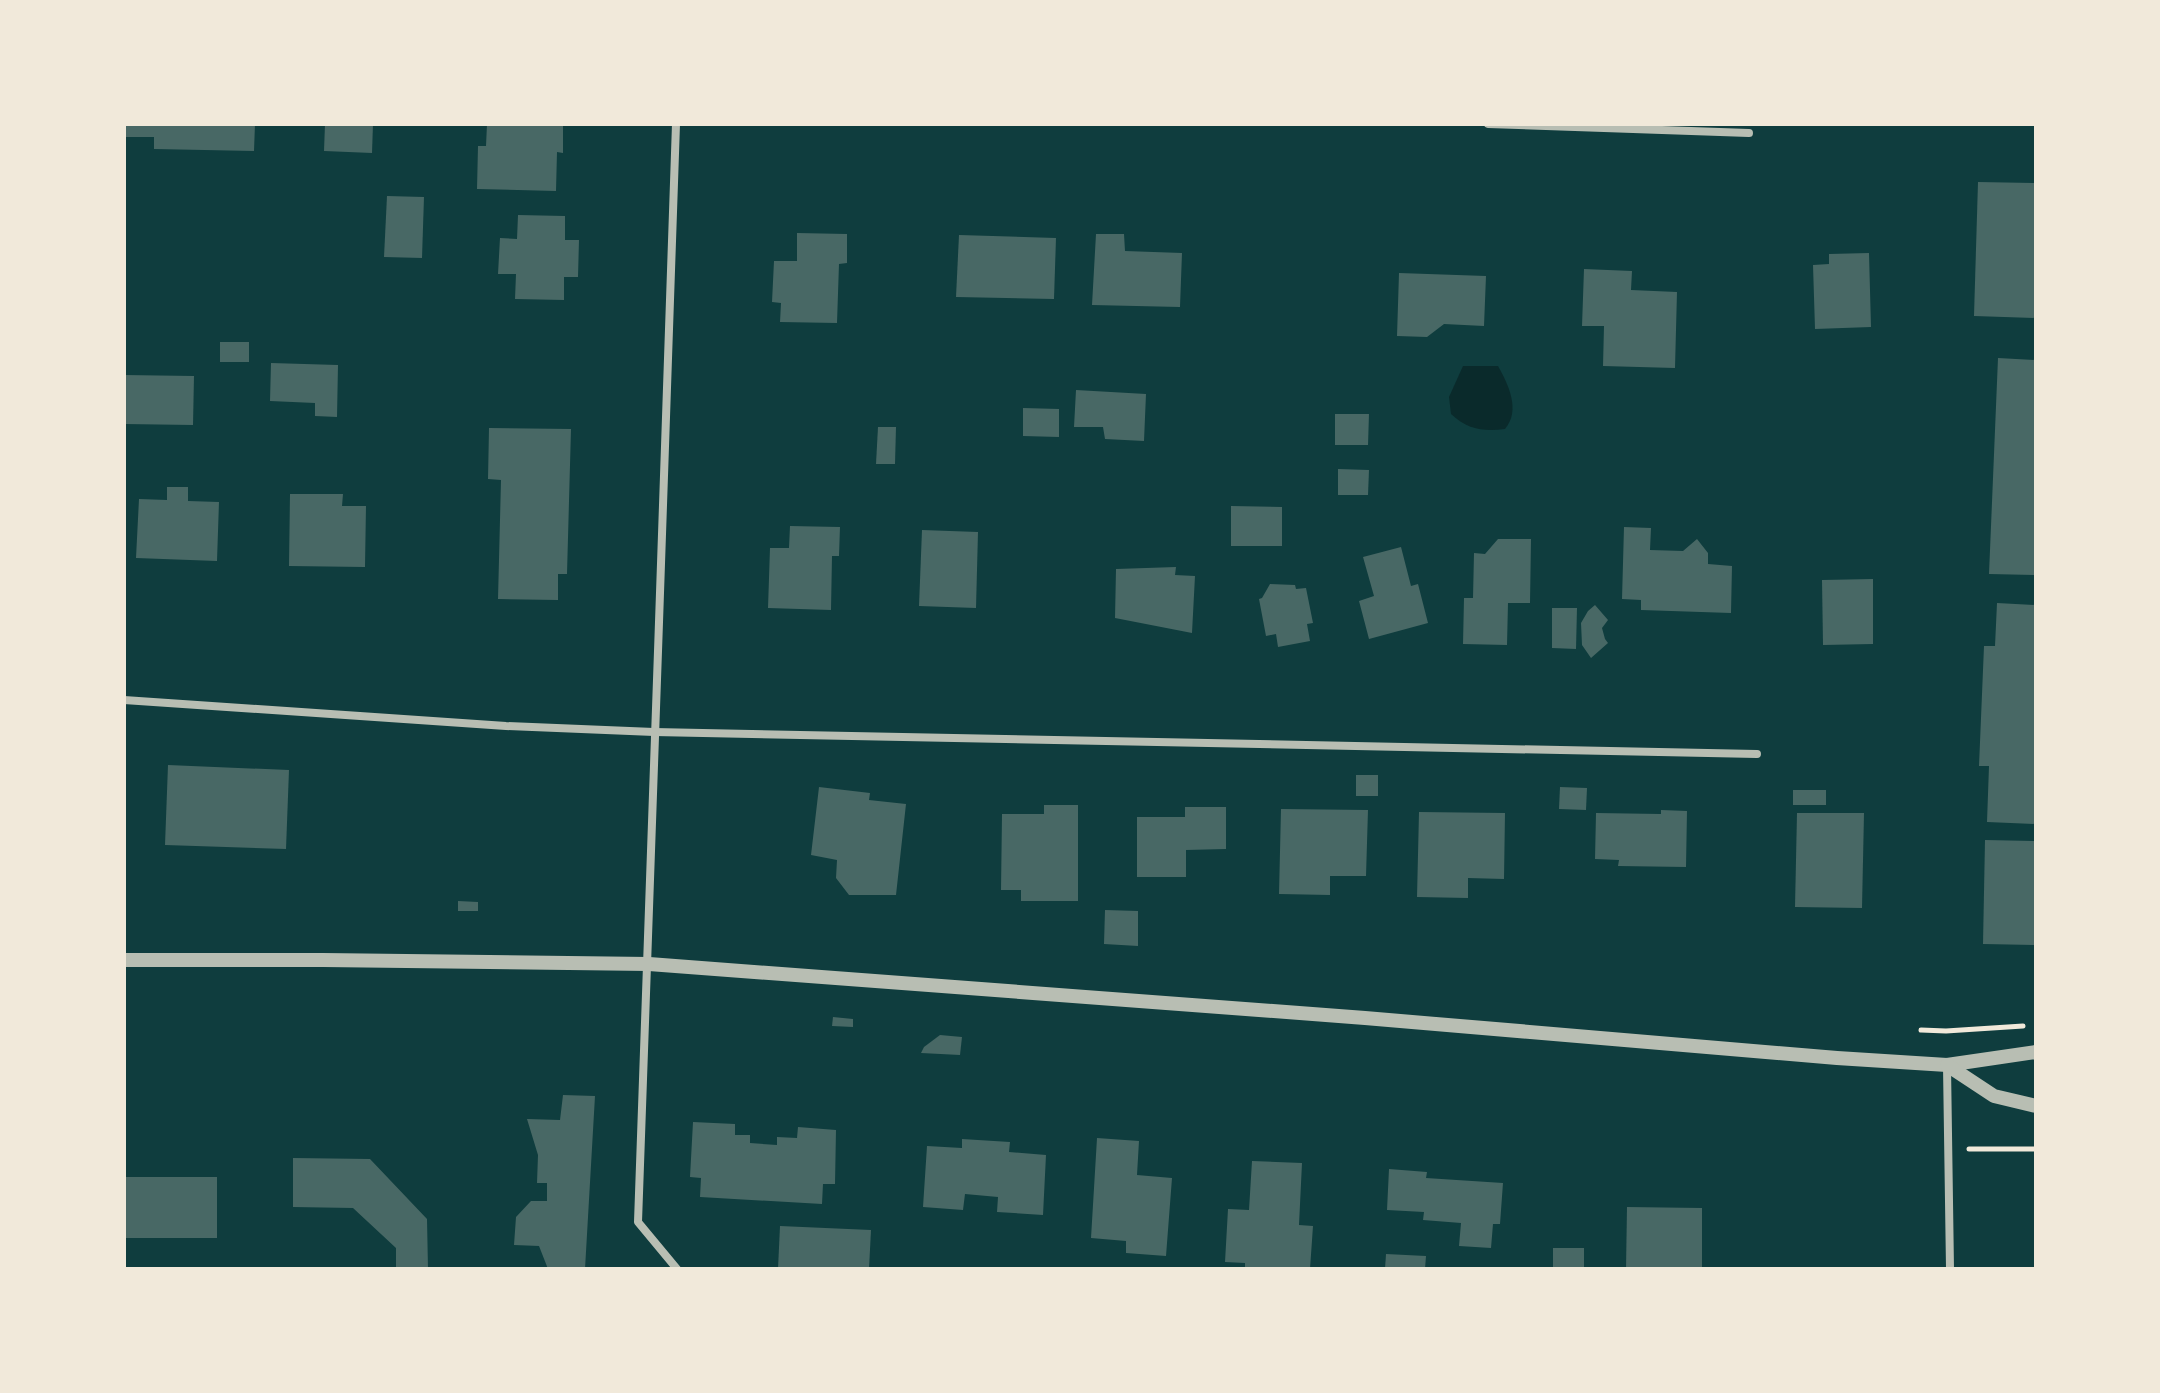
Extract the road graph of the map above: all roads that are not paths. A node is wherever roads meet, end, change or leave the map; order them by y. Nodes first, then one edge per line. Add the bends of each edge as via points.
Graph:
1 (676, 124) edge
2 (1488, 124) edge
3 (1749, 133) dead end
4 (124, 700) edge
5 (654, 732) junction
6 (1757, 754) dead end
7 (124, 960) edge
8 (649, 964) junction
9 (2036, 1052) edge
10 (1947, 1065) junction
11 (2036, 1106) edge
12 (677, 1269) edge
13 (1950, 1269) edge

1 - 5 street
2 - 3 street
4 - 5 street
5 - 6 street
5 - 8 street
7 - 8 street
8 - 10 street
8 - 12 street via 638,1222
9 - 10 street
10 - 11 street via 1994,1096
10 - 13 street

